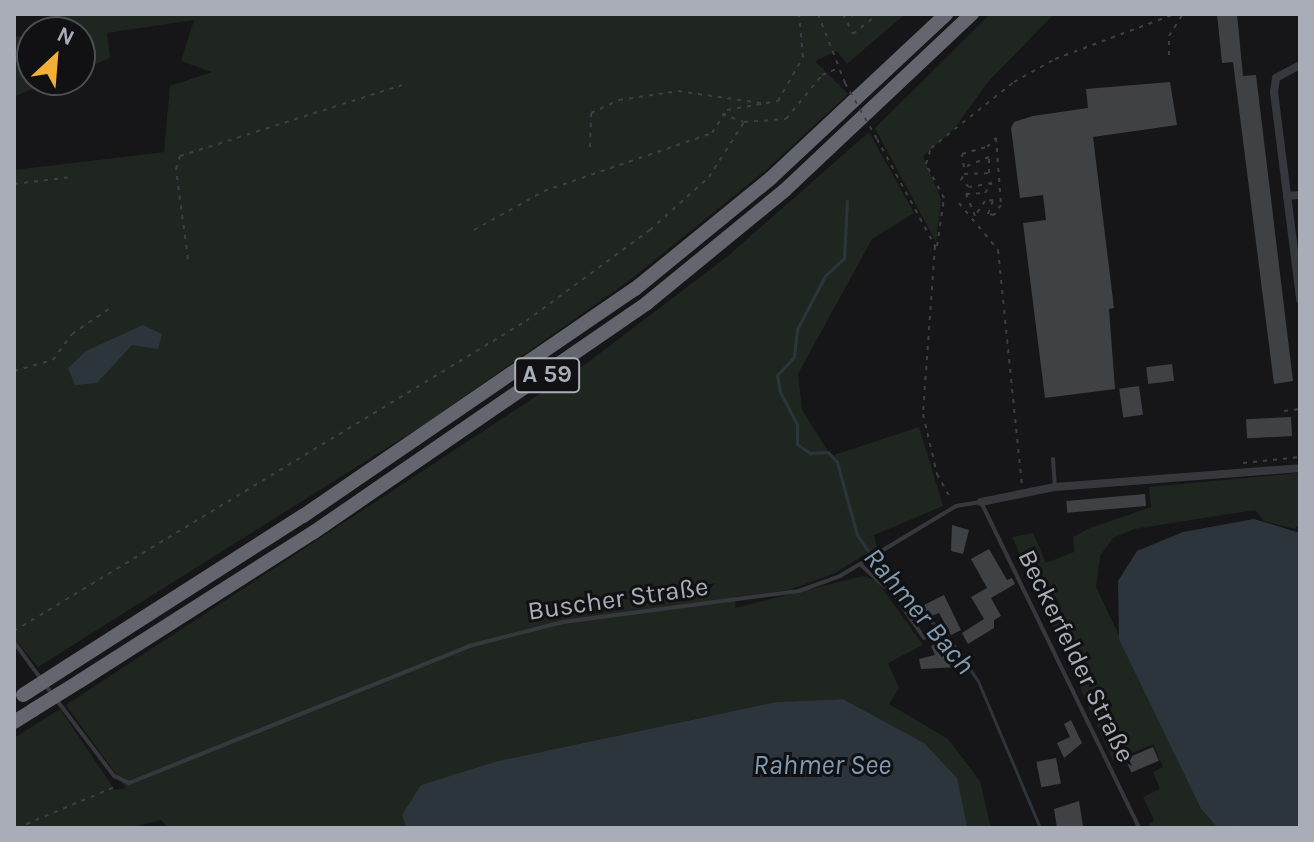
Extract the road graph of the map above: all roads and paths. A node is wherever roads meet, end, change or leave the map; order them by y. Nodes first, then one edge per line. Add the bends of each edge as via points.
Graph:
1 (799, 14) edge
2 (818, 14) edge
3 (843, 14) edge
4 (878, 14) edge
5 (946, 14) edge
6 (972, 14) edge
7 (1175, 14) edge
8 (1183, 14) edge
9 (1169, 55) dead end
10 (1300, 65) edge
11 (836, 69) junction
12 (402, 85) dead end
13 (768, 104) junction
14 (721, 114) junction
15 (744, 122) junction
16 (590, 147) dead end
17 (971, 167) joint
18 (72, 177) dead end
19 (14, 184) edge
20 (1300, 195) edge
21 (1287, 196) junction
22 (959, 203) dead end
23 (474, 230) dead end
24 (935, 246) junction
25 (188, 259) dead end
26 (1300, 299) edge
27 (113, 306) dead end
28 (14, 371) edge
29 (1300, 409) edge
30 (1284, 411) dead end
31 (1053, 459) dead end
32 (1300, 468) edge
33 (1055, 487) junction
34 (1023, 490) junction
35 (981, 502) junction
36 (956, 506) junction
37 (860, 564) junction
38 (14, 631) edge
39 (924, 638) dead end
40 (14, 642) edge
41 (19, 698) edge
42 (14, 722) edge
43 (120, 782) junction
44 (1138, 826) dead end
45 (17, 828) edge

1 - 13 path via 804,43 799,71 785,96
2 - 11 path
3 - 4 path via 853,34
5 - 41 highway, A 59, bridge via 771,178 635,289 303,516
6 - 42 highway, A 59, bridge via 785,190 647,303 340,514
7 - 24 path via 1055,59 1014,82 931,148 926,164 944,198
8 - 9 path via 1169,36
10 - 21 street via 1276,78
11 - 15 path via 822,75 786,119
11 - 24 path, bridge
12 - 25 path via 180,156 176,169
13 - 14 path
13 - 16 path via 678,91 619,100 591,113
14 - 15 path
14 - 23 path via 712,133 544,191
15 - 38 path via 709,177 650,230 526,321
17 - 17 path via 960,161 962,154 987,147 996,138 1001,205 994,215 987,209 993,200 985,201 975,216 966,194 985,193 992,183 969,187 961,180 964,174 989,173 989,157
18 - 19 path
20 - 21 street
21 - 26 street
22 - 34 path via 998,250
24 - 36 path via 923,414 937,474
27 - 28 path via 72,334 53,360
29 - 30 path
31 - 33 lane
32 - 33 street, Buscher Straße
33 - 34 street, Buscher Straße
34 - 35 street, Buscher Straße
35 - 36 lane, Buscher Straße
35 - 44 lane, Beckerfelder Straße
36 - 37 lane, Buscher Straße
37 - 39 lane via 895,596
37 - 43 lane, Buscher Straße via 774,597 563,622 469,646 147,778
40 - 43 lane
43 - 45 path

